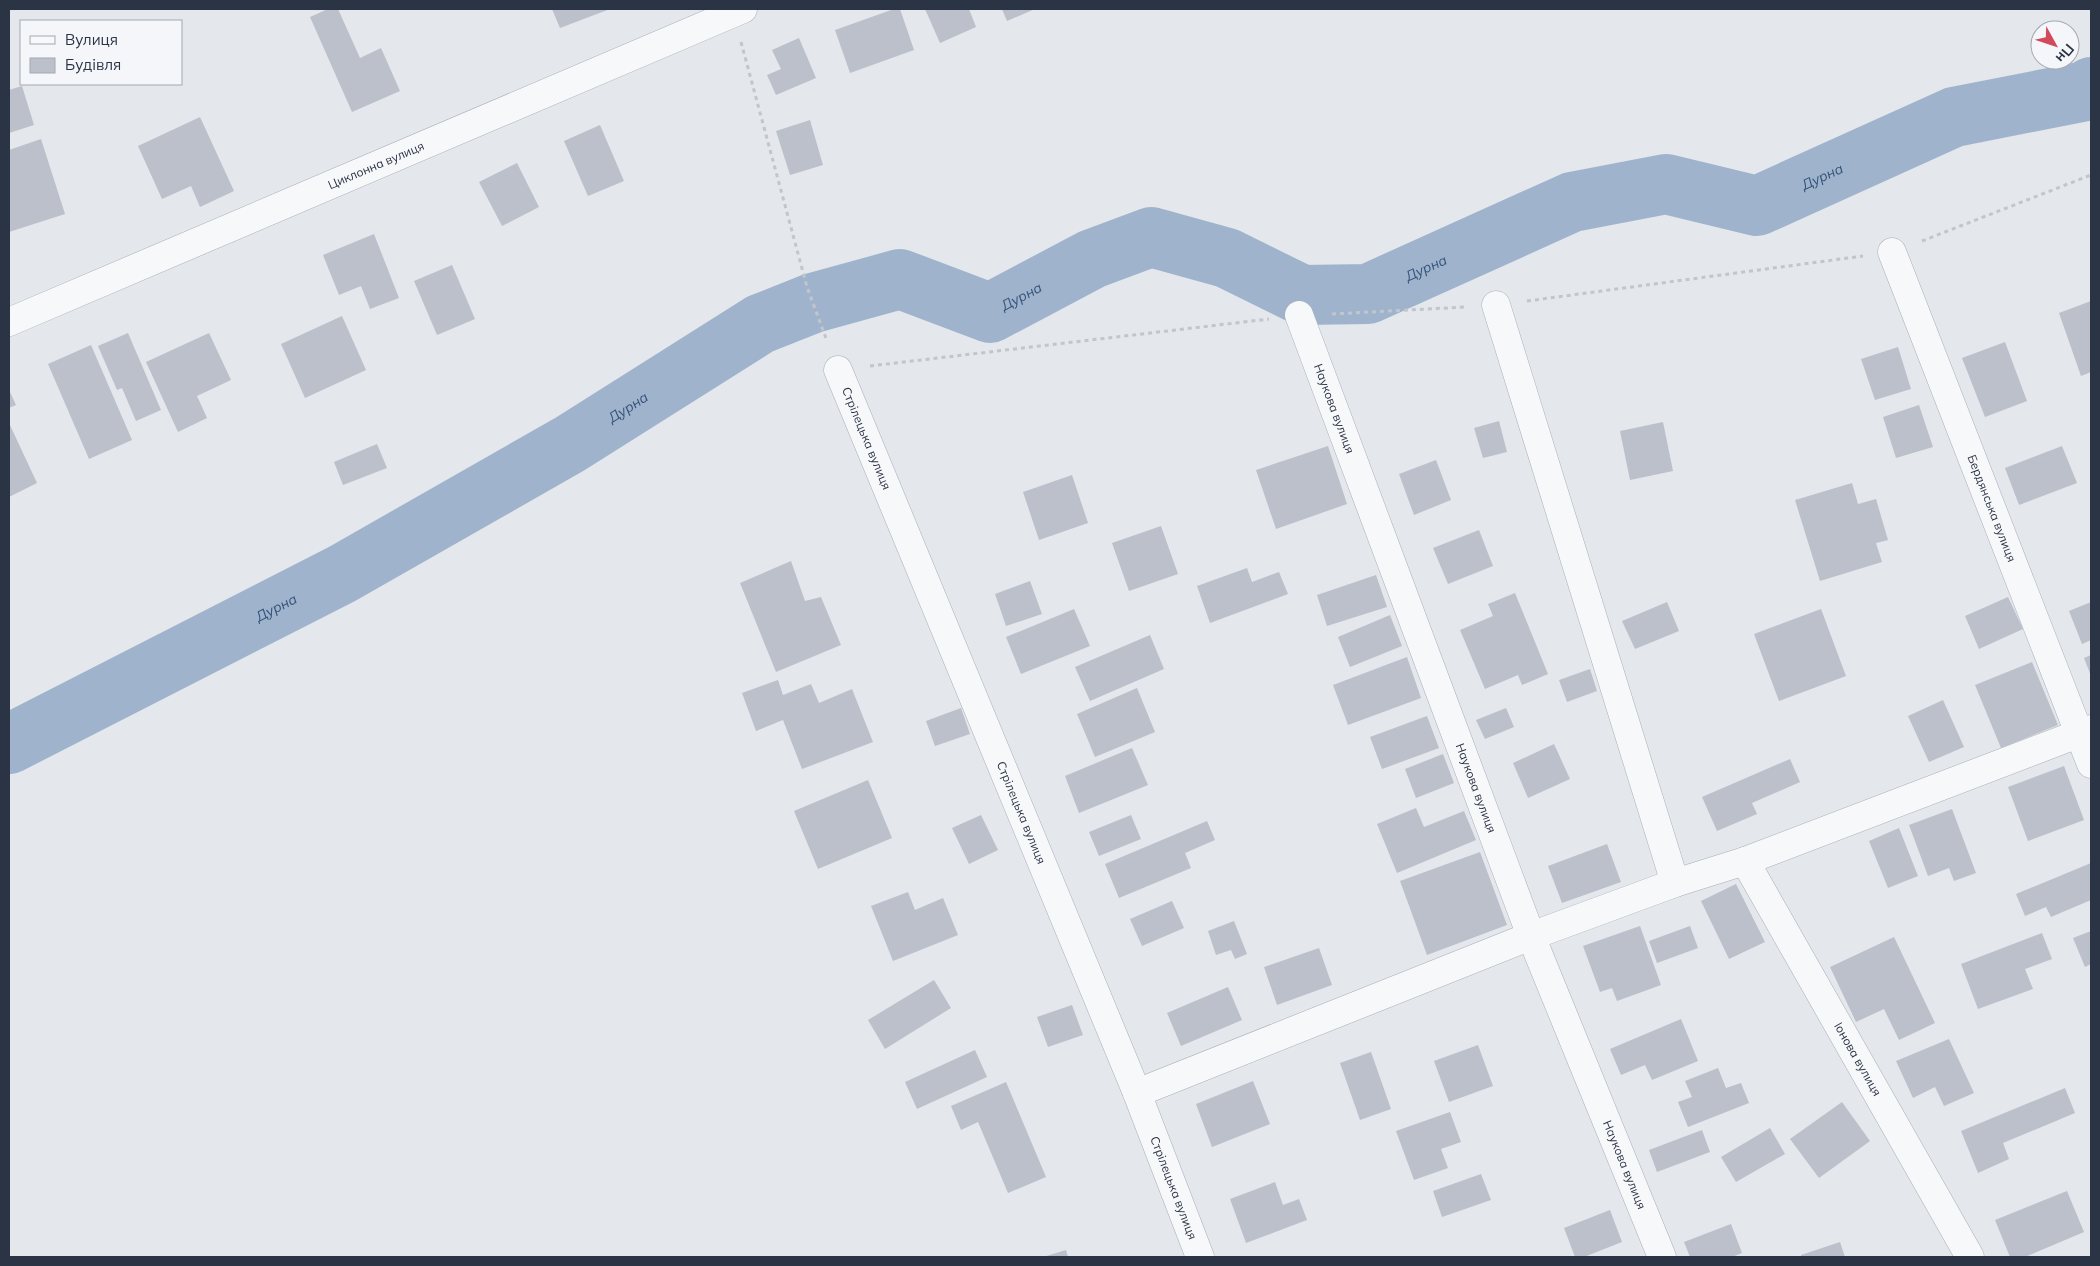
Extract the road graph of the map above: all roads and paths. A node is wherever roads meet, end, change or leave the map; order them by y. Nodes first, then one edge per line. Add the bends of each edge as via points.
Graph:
1 (738, 11) edge
2 (1892, 252) dead end
3 (1496, 305) dead end
4 (1299, 316) dead end
5 (819, 320) dead end
6 (9, 322) edge
7 (838, 370) dead end
8 (2085, 731) edge
9 (2091, 764) edge
10 (1745, 861) junction
11 (1675, 883) junction
12 (1531, 936) junction
13 (1137, 1093) junction
14 (1200, 1257) edge
15 (1662, 1257) edge
16 (1970, 1257) edge

1 - 5 path via 807,287
1 - 6 street, Циклонна вулиця
2 - 8 street, Бердянська вулиця
3 - 11 street
4 - 12 street, Наукова вулиця
7 - 13 street, Стрілецька вулиця
8 - 9 street, Бердянська вулиця
8 - 10 street
10 - 11 street
10 - 16 street, Іонова вулиця
11 - 12 street
12 - 13 street
12 - 15 street, Наукова вулиця
13 - 14 street, Стрілецька вулиця

